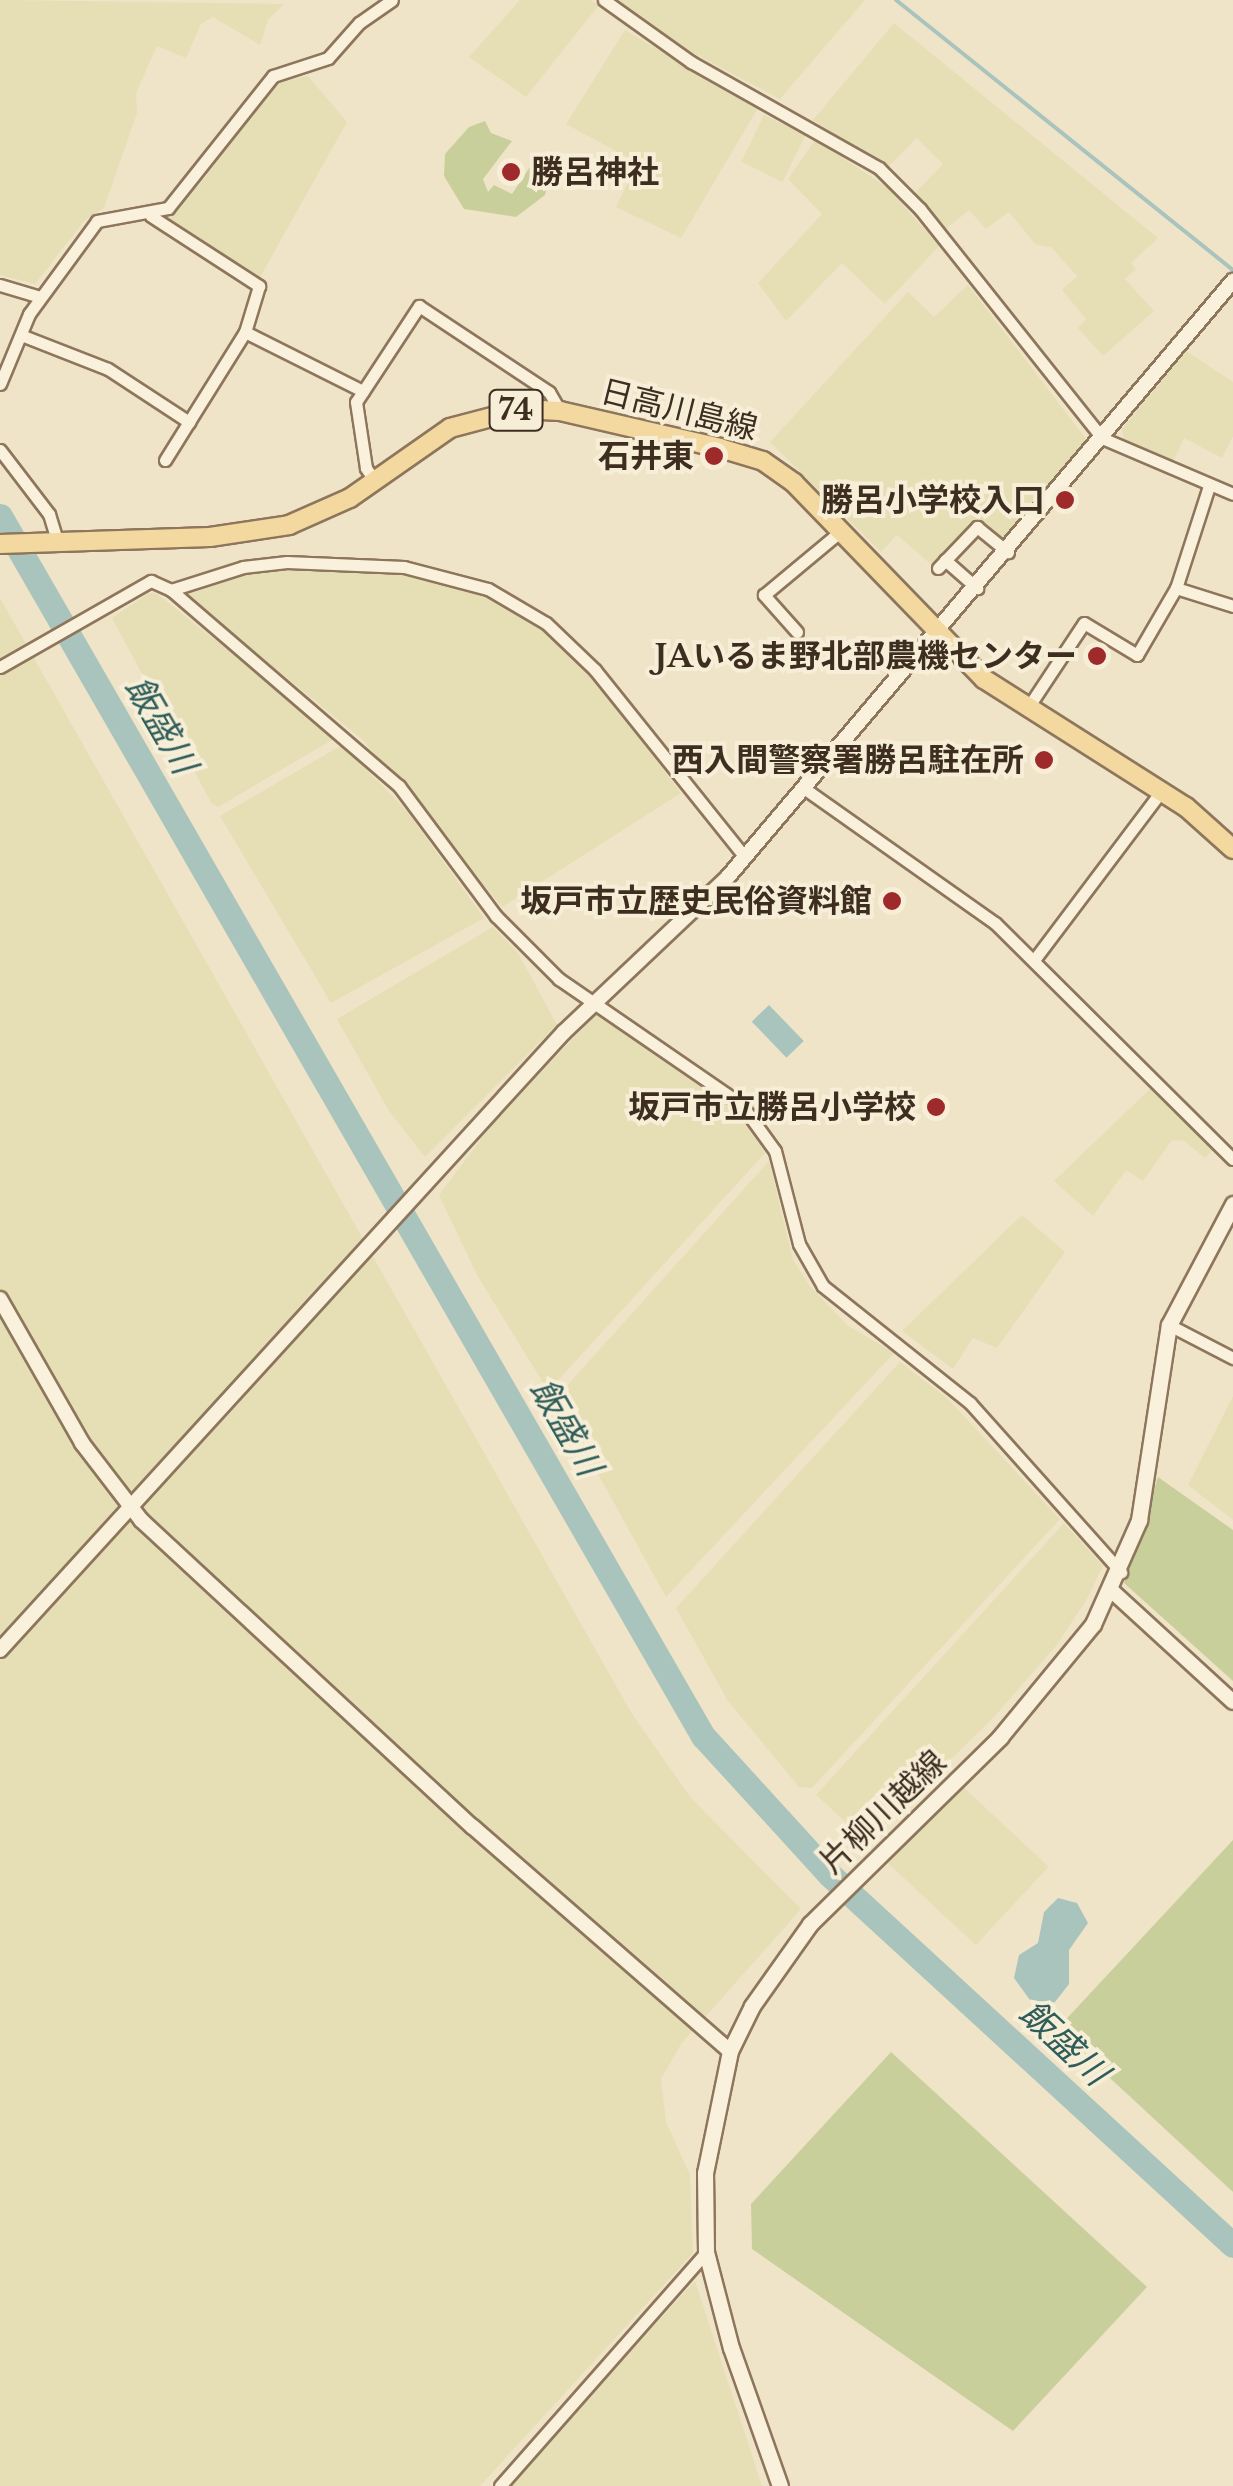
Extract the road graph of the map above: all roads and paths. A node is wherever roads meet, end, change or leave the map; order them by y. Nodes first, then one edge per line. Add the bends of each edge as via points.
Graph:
1 (392, 0) edge
2 (604, 0) edge
3 (151, 216) junction
4 (1232, 281) edge
5 (0, 284) edge
6 (40, 298) junction
7 (245, 332) junction
8 (21, 335) junction
9 (0, 384) edge
10 (362, 391) junction
11 (560, 412) junction
12 (188, 422) junction
13 (1102, 438) junction
14 (0, 450) edge
15 (165, 460) dead end
16 (375, 481) junction
17 (1208, 486) junction
18 (1233, 494) edge
19 (842, 530) junction
20 (51, 540) junction
21 (0, 544) edge
22 (1008, 552) junction
23 (977, 588) junction
24 (1176, 588) junction
25 (171, 590) junction
26 (1233, 606) edge
27 (798, 632) dead end
28 (938, 636) junction
29 (0, 667) edge
30 (1026, 709) junction
31 (806, 788) junction
32 (1160, 793) junction
33 (1233, 848) edge
34 (745, 857) junction
35 (1034, 960) junction
36 (593, 1003) junction
37 (1233, 1159) edge
38 (1233, 1204) edge
39 (0, 1299) edge
40 (1168, 1325) junction
41 (1233, 1358) edge
42 (131, 1508) junction
43 (1121, 1572) junction
44 (1112, 1591) junction
45 (0, 1650) edge
46 (1230, 1692) edge
47 (730, 2051) junction
48 (706, 2252) junction
49 (500, 2486) edge
50 (780, 2486) edge

1 - 3 street via 316,66 273,76 189,188
2 - 13 street via 691,62 879,168 930,221
3 - 6 street via 97,221
3 - 7 street via 259,286
4 - 13 street
5 - 6 street
6 - 8 street
7 - 10 street
7 - 12 street
8 - 9 street
8 - 12 street via 108,369
10 - 11 street via 420,306 549,392
10 - 16 street via 356,412
11 - 16 main road, 日高川島線 / 74 via 522,409 450,428
11 - 19 main road, 日高川島線 / 74 via 750,456 794,482
12 - 15 street
13 - 17 street
13 - 22 street
14 - 20 street via 50,514
16 - 20 main road, 日高川島線 / 74 via 322,514 261,532
17 - 18 street
17 - 24 street
19 - 27 street via 764,595
19 - 28 main road, 日高川島線 / 74
20 - 21 main road, 日高川島線 / 74
22 - 23 street
22 - 23 street via 977,527 942,564
23 - 28 street
24 - 26 street
24 - 30 street via 1136,654 1084,623
25 - 29 street via 150,581
25 - 34 street via 242,567 287,562 404,567 488,589 546,623 594,670
25 - 36 street via 400,786 496,916
28 - 30 main road, 日高川島線 / 74
28 - 31 street
30 - 32 main road, 日高川島線 / 74
31 - 34 street
31 - 35 street via 971,902
32 - 33 main road, 日高川島線 / 74
32 - 35 street
34 - 36 street
35 - 37 street
36 - 42 street
36 - 43 street via 741,1104 774,1152 799,1244 822,1286 970,1403
38 - 40 main road, 片柳川越線
39 - 42 street via 82,1443
40 - 41 street
40 - 43 main road, 片柳川越線 via 1150,1473
42 - 45 street
42 - 47 street via 473,1826
43 - 44 main road, 片柳川越線
44 - 46 street
44 - 47 main road, 片柳川越線 via 1072,1655 1000,1737 824,1908 762,1991
47 - 48 main road, 片柳川越線 via 709,2142
48 - 49 street
48 - 50 main road, 片柳川越線 via 731,2348

